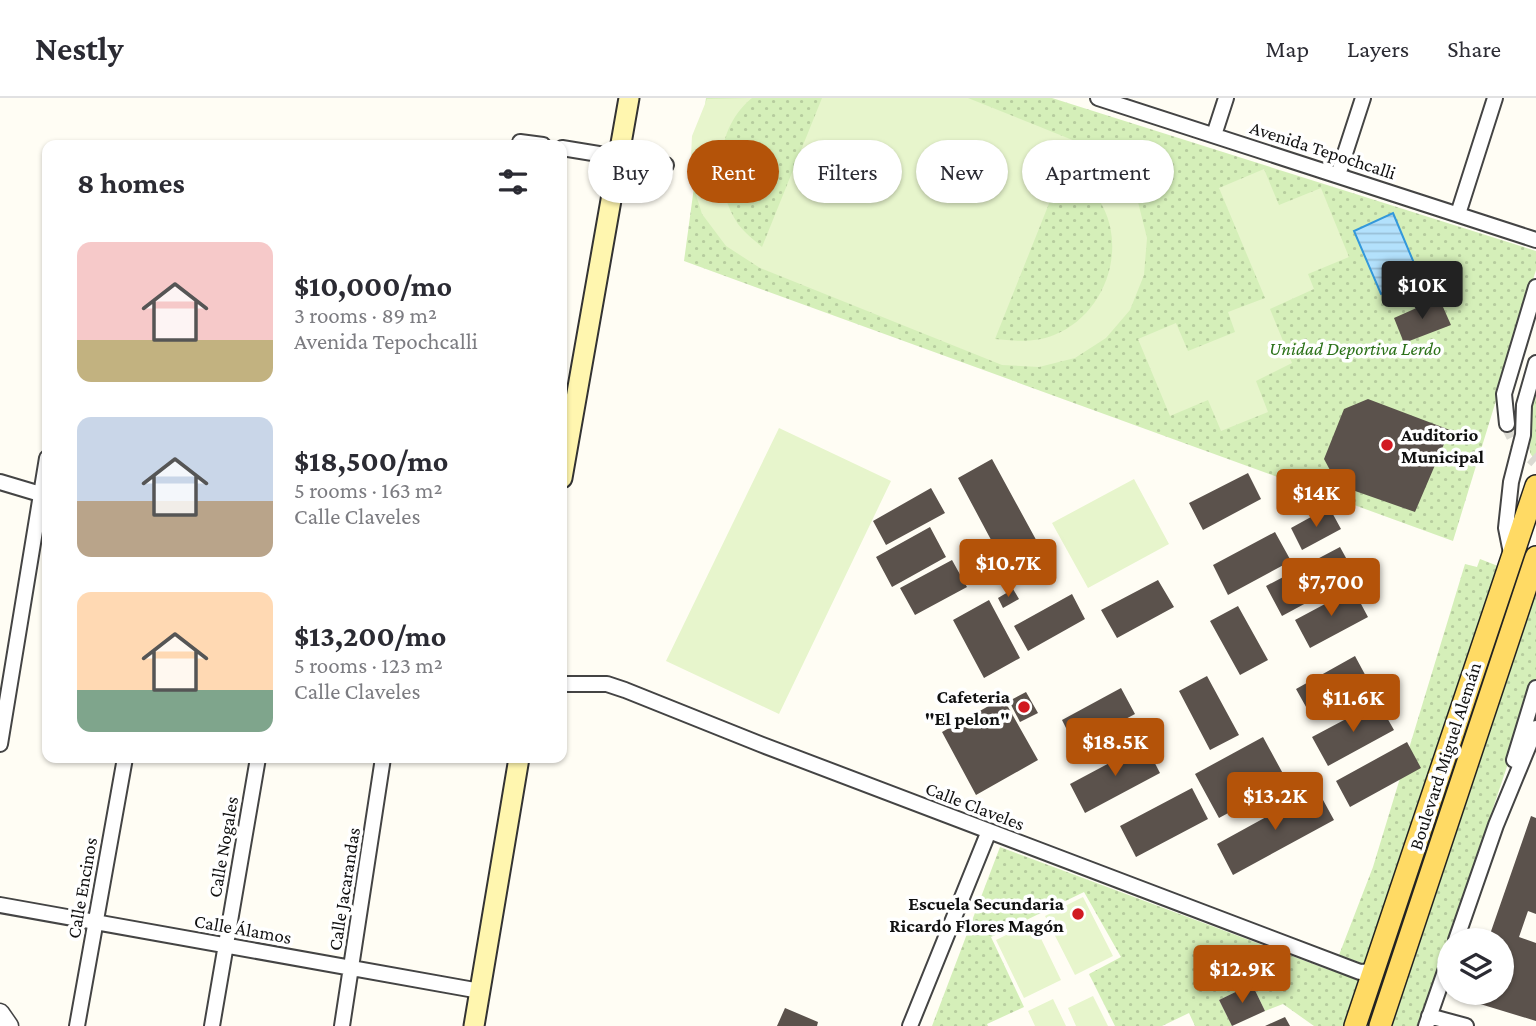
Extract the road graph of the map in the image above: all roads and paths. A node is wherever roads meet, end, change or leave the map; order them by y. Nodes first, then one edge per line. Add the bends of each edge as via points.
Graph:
1 (629, 98) edge
2 (1098, 98) edge
3 (1227, 98) edge
4 (1363, 98) edge
5 (1495, 98) edge
6 (1214, 135) junction
7 (622, 140) edge
8 (567, 149) edge
9 (588, 152) edge
10 (1338, 175) junction
11 (611, 203) edge
12 (1458, 214) junction
13 (1536, 240) edge
14 (1536, 286) edge
15 (1536, 363) edge
16 (1507, 425) tunnel mouth
17 (567, 450) edge
18 (0, 482) edge
19 (1536, 486) edge
20 (42, 494) edge
21 (42, 506) edge
22 (1536, 557) edge
23 (1512, 558) junction
24 (567, 684) edge
25 (1536, 688) edge
26 (1536, 727) edge
27 (0, 744) edge
28 (124, 763) edge
29 (257, 763) edge
30 (382, 763) edge
31 (518, 763) edge
32 (1496, 825) junction
33 (989, 831) junction
34 (0, 905) edge
35 (96, 922) junction
36 (1460, 928) edge
37 (226, 945) junction
38 (351, 968) junction
39 (1374, 971) junction
40 (480, 991) junction
41 (1437, 995) edge
42 (0, 1013) edge
43 (1428, 1021) edge
44 (9, 1026) edge
45 (77, 1026) edge
46 (212, 1026) edge
47 (342, 1026) edge
48 (474, 1026) edge
49 (911, 1026) edge
50 (1355, 1026) edge
51 (1380, 1026) edge
52 (1466, 1026) edge

1 - 7 main road
2 - 6 street, Avenida Tepochcalli
3 - 6 street
4 - 10 street
5 - 12 street
6 - 10 street, Avenida Tepochcalli
8 - 9 street
10 - 12 street, Avenida Tepochcalli
11 - 17 main road
12 - 13 street, Avenida Tepochcalli
14 - 16 street via 1504,394
15 - 23 street via 1511,482 1506,528
18 - 20 street
19 - 23 main road, Boulevard Miguel Alemán
21 - 27 street
22 - 51 main road, Boulevard Miguel Alemán
23 - 39 main road, Boulevard Miguel Alemán
24 - 33 street, Calle Claveles via 607,684 625,690
25 - 32 street
26 - 32 street
28 - 35 street, Calle Encinos
29 - 37 street, Calle Nogales
30 - 38 street, Calle Jacarandas
31 - 40 main road
32 - 36 street
33 - 39 street, Calle Claveles via 1360,972
33 - 49 street
34 - 35 street, Calle Álamos
35 - 37 street, Calle Álamos
35 - 45 street, Calle Encinos
37 - 38 street, Calle Álamos
37 - 46 street, Calle Nogales
38 - 40 street, Calle Álamos
38 - 47 street, Calle Jacarandas
39 - 50 main road, Boulevard Miguel Alemán
40 - 48 main road
41 - 43 street
42 - 44 street
43 - 52 street

